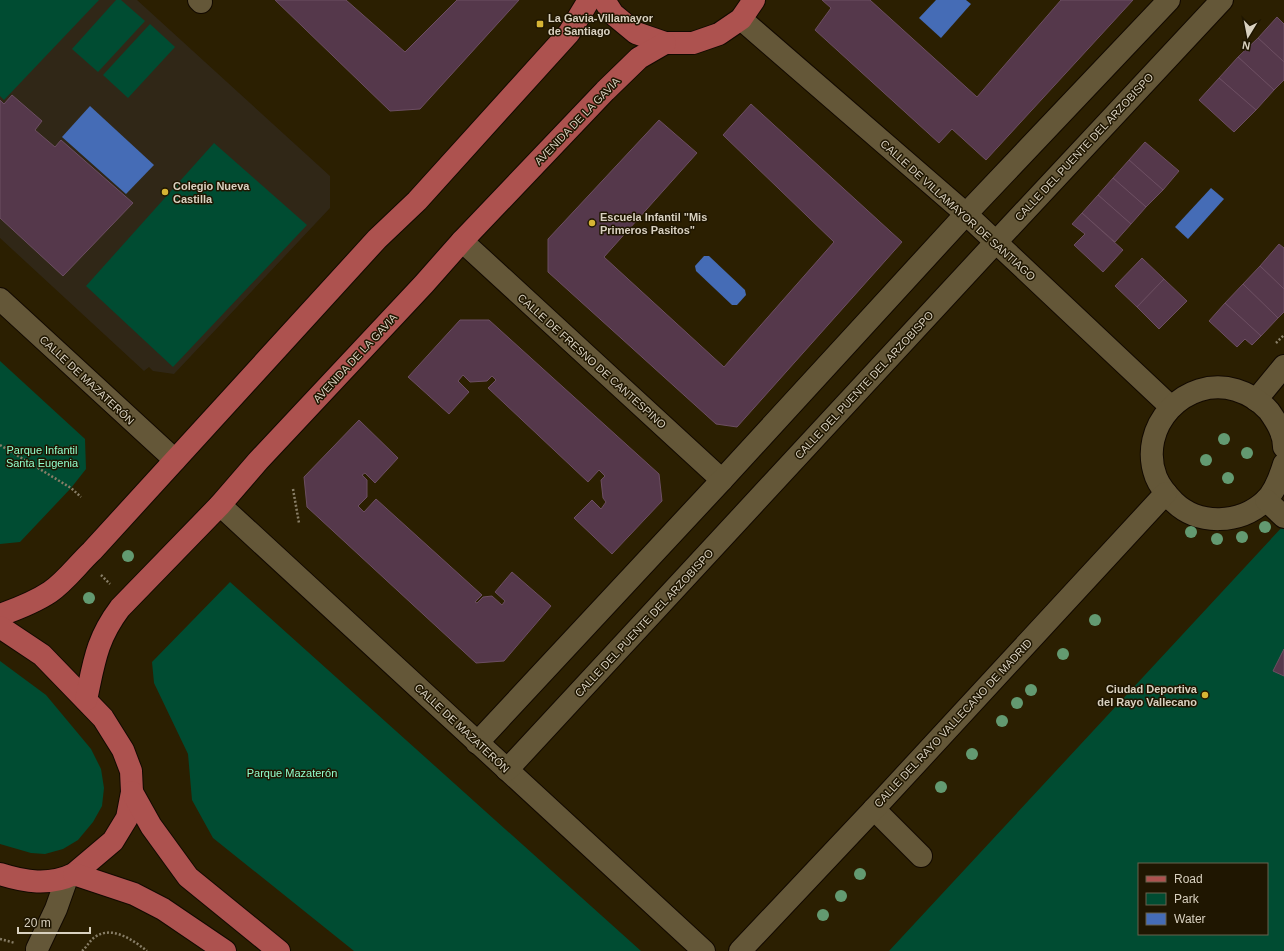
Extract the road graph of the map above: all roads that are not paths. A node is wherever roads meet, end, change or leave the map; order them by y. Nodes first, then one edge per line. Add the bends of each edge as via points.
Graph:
1 (589, 0) edge
2 (604, 0) edge
3 (754, 0) edge
4 (1169, 0) edge
5 (1222, 0) edge
6 (741, 19) junction
7 (665, 43) junction
8 (966, 214) junction
9 (462, 241) junction
10 (996, 242) junction
11 (0, 299) edge
12 (1284, 366) edge
13 (1256, 400) junction
14 (1171, 407) junction
15 (1284, 447) edge
16 (174, 460) junction
17 (1284, 464) edge
18 (722, 480) junction
19 (1166, 493) junction
20 (1266, 500) junction
21 (220, 504) junction
22 (1284, 517) edge
23 (0, 615) edge
24 (0, 628) edge
25 (86, 700) junction
26 (478, 743) junction
27 (507, 770) junction
28 (132, 792) junction
29 (874, 809) junction
30 (921, 856) dead end
31 (0, 874) edge
32 (71, 876) junction
33 (33, 950) edge
34 (225, 951) edge
35 (279, 951) edge
36 (704, 951) edge
37 (740, 951) edge

1 - 16 main road via 569,33 417,201 377,239
2 - 7 main road via 613,14 636,33
3 - 6 main road
4 - 8 street
5 - 10 street, CALLE DEL PUENTE DEL ARZOBISPO
6 - 7 main road via 719,34 693,43
6 - 8 street, CALLE DE VILLAMAYOR DE SANTIAGO
7 - 9 main road, AVENIDA DE LA GAVIA via 639,58
8 - 10 street, CALLE DE VILLAMAYOR DE SANTIAGO
8 - 18 street
9 - 18 street, CALLE DE FRESNO DE CANTESPINO
9 - 21 main road, AVENIDA DE LA GAVIA
10 - 14 street, CALLE DE VILLAMAYOR DE SANTIAGO
10 - 27 street, CALLE DEL PUENTE DEL ARZOBISPO
11 - 16 street, CALLE DE MAZATERÓN
12 - 13 street
13 - 14 street via 1227,388 1207,388 1188,395
13 - 15 street via 1276,422
14 - 19 street via 1160,422 1154,440 1152,459 1156,477
16 - 23 main road via 60,584 39,599
17 - 20 street via 1278,483
18 - 26 street
19 - 20 street via 1179,507 1196,516 1214,520 1233,518 1251,512
19 - 29 street, CALLE DEL RAYO VALLECANO DE MADRID
20 - 22 street
21 - 25 main road, AVENIDA DE LA GAVIA via 111,620 96,652
21 - 26 street, CALLE DE MAZATERÓN
24 - 25 main road via 42,656
25 - 28 main road via 103,718 123,750 130,771
26 - 27 street, CALLE DE MAZATERÓN
27 - 36 street, CALLE DE MAZATERÓN
28 - 32 main road via 127,818 112,842
28 - 35 main road via 151,826 188,877
29 - 30 street
29 - 37 street, CALLE DEL RAYO VALLECANO DE MADRID
31 - 32 main road via 40,882
32 - 33 street
32 - 34 main road via 134,894 163,909

